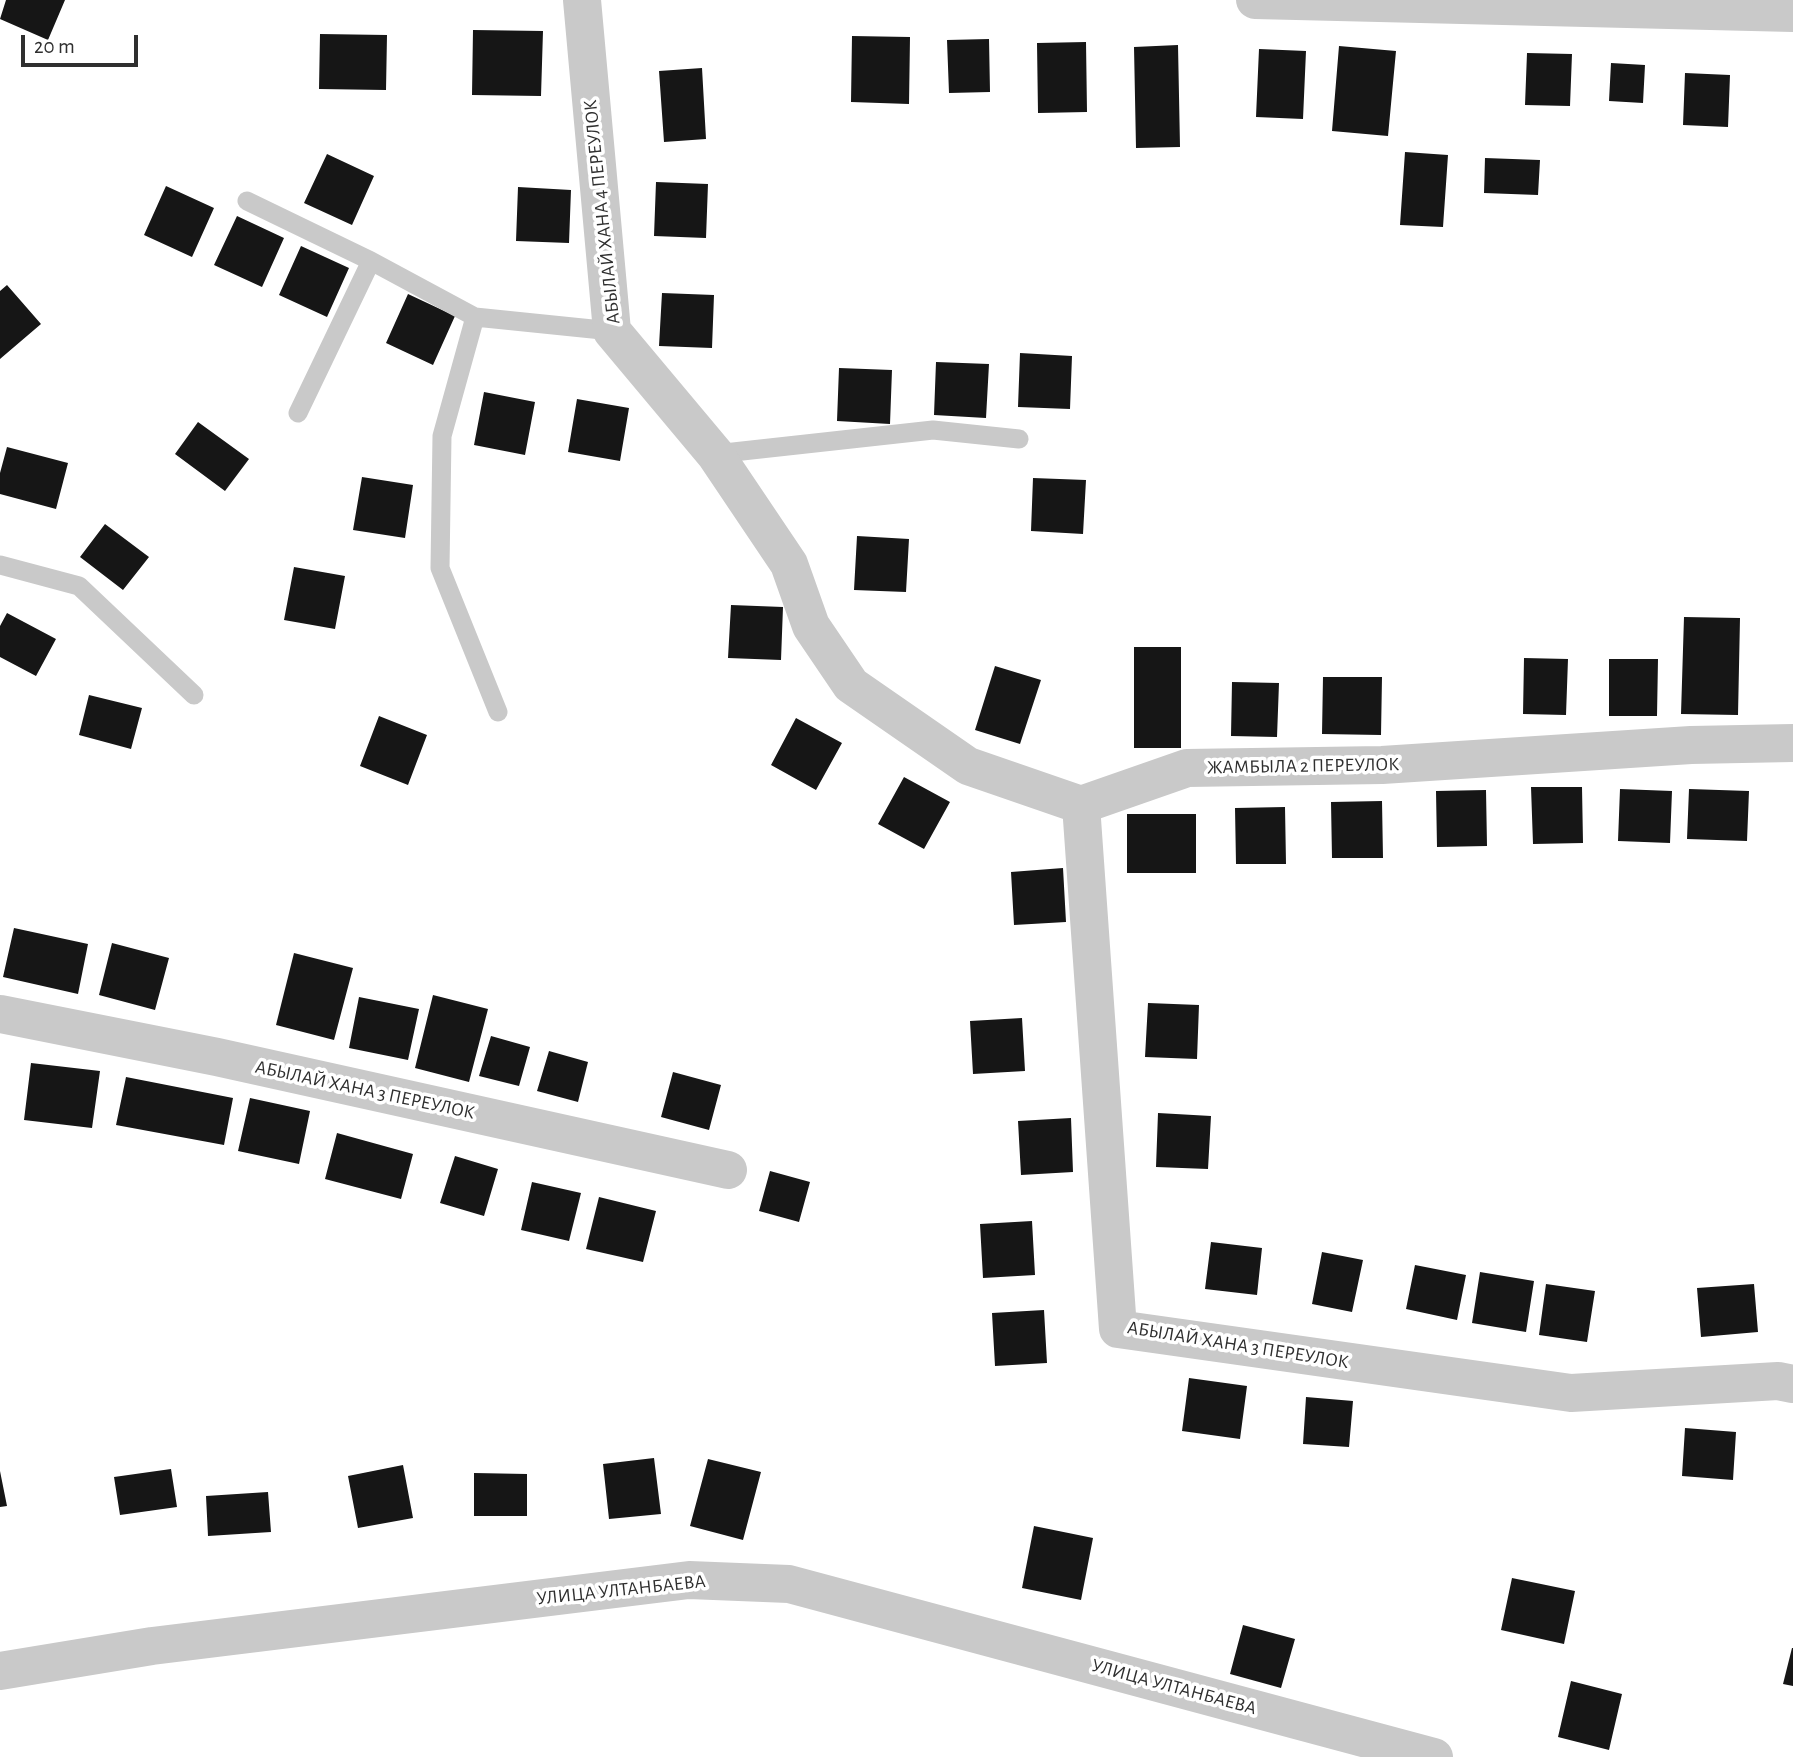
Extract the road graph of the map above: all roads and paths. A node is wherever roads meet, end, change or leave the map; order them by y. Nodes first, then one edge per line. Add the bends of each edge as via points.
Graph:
1 (582, 0) edge
2 (1255, 0) edge
3 (1793, 13) edge
4 (247, 201) dead end
5 (371, 261) junction
6 (475, 317) junction
7 (612, 331) junction
8 (298, 413) dead end
9 (1019, 439) dead end
10 (715, 454) junction
11 (0, 565) edge
12 (194, 695) dead end
13 (498, 712) dead end
14 (1793, 743) edge
15 (1081, 806) junction
16 (0, 1014) edge
17 (728, 1170) dead end
18 (1793, 1384) edge
19 (0, 1671) edge
20 (1434, 1757) edge

1 - 7 street, АБЫЛАЙ ХАНА 4 ПЕРЕУЛОК
2 - 3 street
4 - 5 lane
5 - 6 lane
5 - 8 lane
6 - 7 lane
6 - 13 lane via 442,436 440,568
7 - 10 street, АБЫЛАЙ ХАНА 4 ПЕРЕУЛОК
9 - 10 lane via 933,430
10 - 15 street, АБЫЛАЙ ХАНА 4 ПЕРЕУЛОК via 789,564 811,626 851,685 968,766
11 - 12 lane via 79,586
14 - 15 street, ЖАМБЫЛА 2 ПЕРЕУЛОК via 1382,765 1187,768
15 - 18 street, АБЫЛАЙ ХАНА 3 ПЕРЕУЛОК via 1118,1329 1571,1393 1778,1381
16 - 17 street, АБЫЛАЙ ХАНА 3 ПЕРЕУЛОК
19 - 20 street, УЛИЦА УЛТАНБАЕВА via 152,1646 689,1580 789,1584

